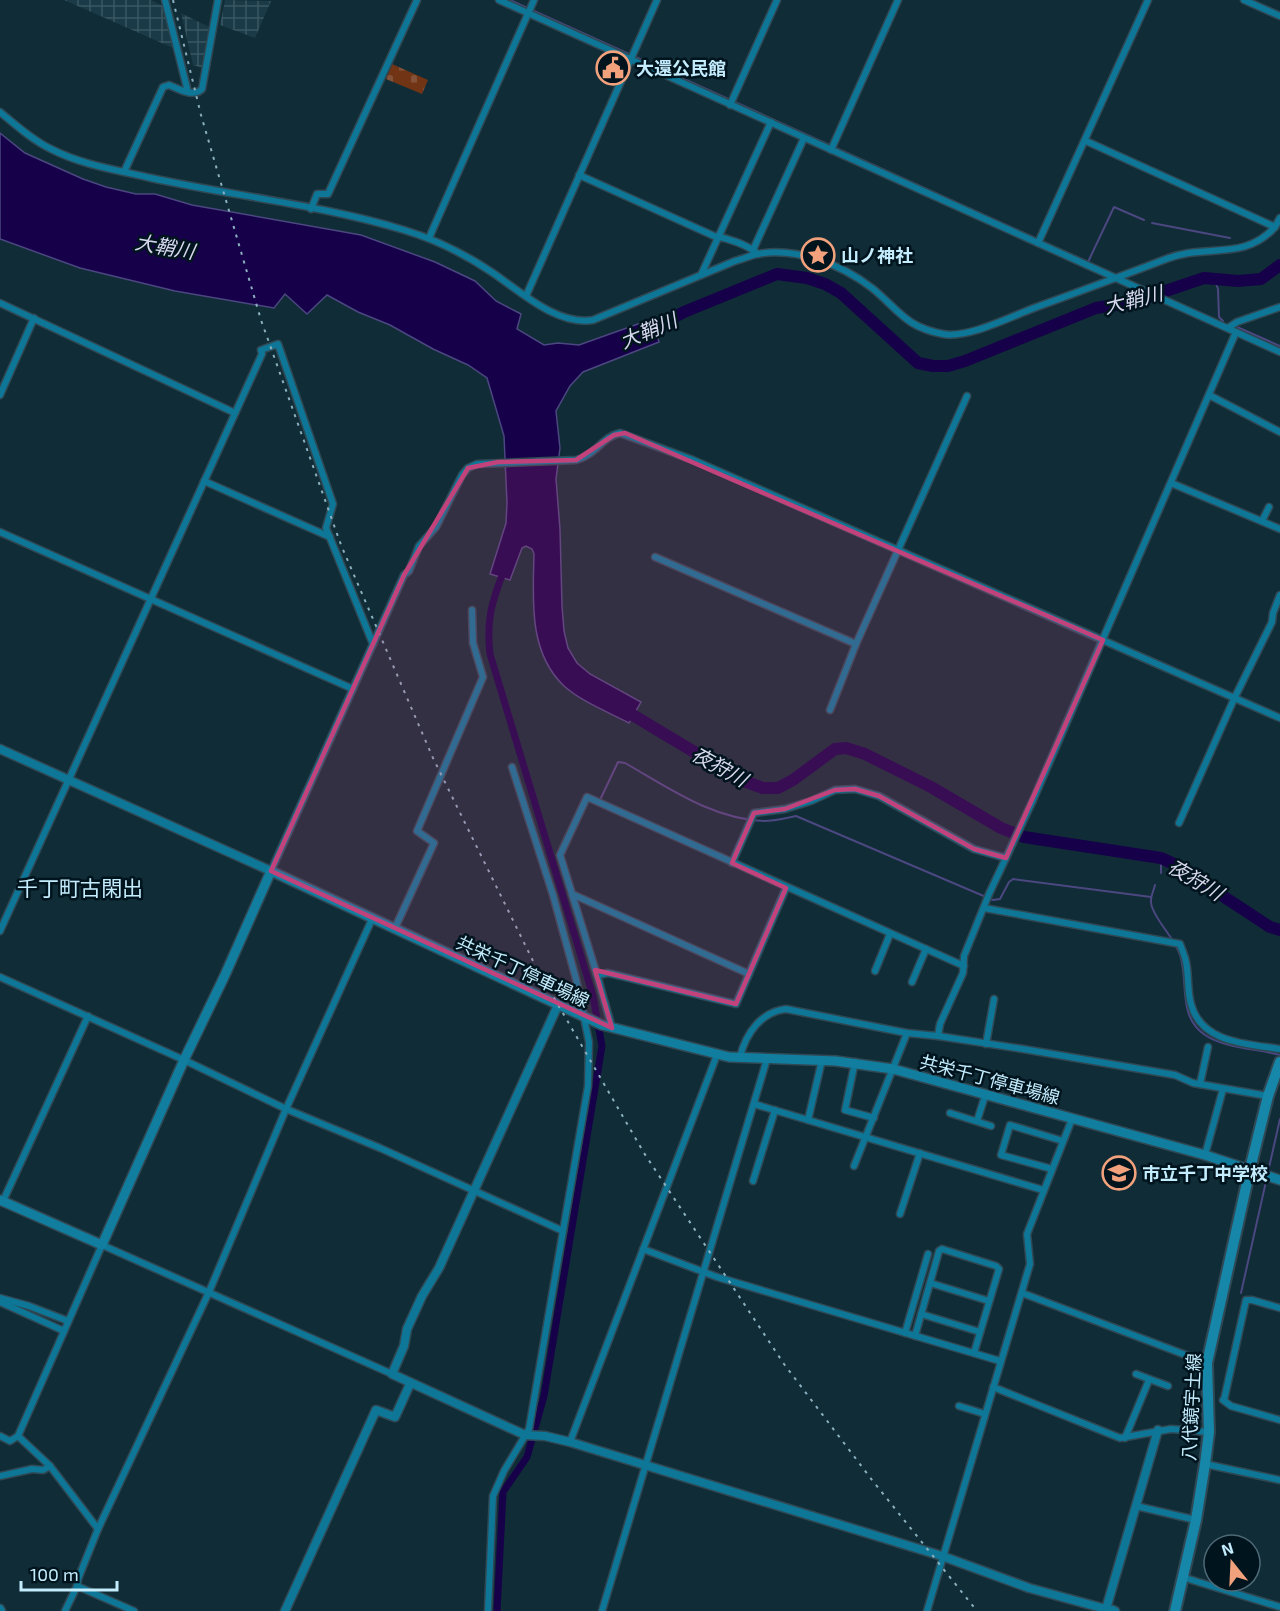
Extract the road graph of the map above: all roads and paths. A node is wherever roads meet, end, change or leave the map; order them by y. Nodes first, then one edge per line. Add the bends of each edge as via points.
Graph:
1 (165, 0) edge
2 (218, 0) edge
3 (417, 0) edge
4 (500, 0) edge
5 (534, 0) edge
6 (657, 0) edge
7 (777, 0) edge
8 (898, 0) edge
9 (1148, 0) edge
10 (1244, 0) edge
11 (529, 11) junction
12 (1280, 16) edge
13 (632, 57) junction
14 (188, 92) junction
15 (732, 102) junction
16 (0, 111) edge
17 (771, 122) junction
18 (804, 138) junction
19 (1086, 141) junction
20 (833, 147) junction
21 (123, 172) junction
22 (579, 175) junction
23 (311, 209) junction
24 (1280, 218) edge
25 (1275, 227) junction
26 (718, 237) junction
27 (429, 238) junction
28 (1039, 241) junction
29 (756, 252) junction
30 (701, 275) junction
31 (1120, 279) junction
32 (526, 296) junction
33 (0, 303) edge
34 (1280, 307) edge
35 (34, 318) junction
36 (1228, 328) junction
37 (1236, 333) junction
38 (1280, 352) edge
39 (0, 395) edge
40 (1209, 395) junction
41 (967, 396) dead end
42 (235, 413) junction
43 (1280, 432) edge
44 (204, 481) junction
45 (1171, 483) junction
46 (1269, 507) dead end
47 (1262, 521) junction
48 (1280, 529) edge
49 (0, 532) edge
50 (330, 538) junction
51 (898, 551) junction
52 (655, 556) dead end
53 (1280, 595) edge
54 (150, 599) junction
55 (472, 610) dead end
56 (1103, 640) junction
57 (373, 644) junction
58 (856, 644) junction
59 (353, 689) junction
60 (1234, 699) junction
61 (830, 710) dead end
62 (1280, 718) edge
63 (0, 749) edge
64 (512, 767) dead end
65 (69, 779) junction
66 (1179, 823) dead end
67 (1007, 856) junction
68 (732, 863) junction
69 (271, 871) junction
70 (786, 888) junction
71 (572, 894) junction
72 (984, 908) junction
73 (374, 917) junction
74 (395, 928) junction
75 (0, 931) edge
76 (891, 934) junction
77 (926, 949) junction
78 (964, 966) junction
79 (875, 971) dead end
80 (749, 974) junction
81 (597, 975) junction
82 (0, 977) edge
83 (912, 982) dead end
84 (994, 999) dead end
85 (558, 1005) junction
86 (88, 1016) junction
87 (586, 1018) junction
88 (612, 1028) junction
89 (907, 1033) junction
90 (938, 1036) junction
91 (986, 1044) junction
92 (1208, 1047) dead end
93 (1280, 1049) edge
94 (717, 1053) junction
95 (740, 1057) junction
96 (767, 1059) junction
97 (184, 1060) junction
98 (822, 1060) junction
99 (855, 1062) junction
100 (1280, 1062) edge
101 (893, 1070) junction
102 (1200, 1084) junction
103 (1224, 1089) junction
104 (985, 1096) junction
105 (1268, 1096) junction
106 (754, 1104) junction
107 (286, 1109) junction
108 (774, 1110) junction
109 (950, 1113) dead end
110 (874, 1118) junction
111 (1072, 1119) junction
112 (808, 1120) junction
113 (977, 1121) junction
114 (991, 1126) dead end
115 (866, 1137) junction
116 (1063, 1141) junction
117 (920, 1153) junction
118 (1205, 1155) junction
119 (854, 1166) dead end
120 (1052, 1169) junction
121 (1252, 1170) junction
122 (1276, 1179) edge
123 (753, 1181) dead end
124 (474, 1190) junction
125 (1043, 1190) junction
126 (1, 1201) edge
127 (900, 1214) dead end
128 (563, 1230) junction
129 (102, 1245) junction
130 (644, 1249) junction
131 (928, 1254) dead end
132 (704, 1273) junction
133 (930, 1283) junction
134 (209, 1292) junction
135 (1022, 1293) junction
136 (0, 1300) edge
137 (989, 1301) junction
138 (1280, 1308) edge
139 (921, 1314) junction
140 (68, 1321) junction
141 (64, 1331) junction
142 (980, 1332) junction
143 (905, 1333) junction
144 (915, 1335) junction
145 (974, 1353) junction
146 (1000, 1361) junction
147 (1207, 1363) junction
148 (392, 1374) junction
149 (1136, 1374) dead end
150 (1149, 1380) junction
151 (410, 1383) junction
152 (1168, 1386) dead end
153 (993, 1387) junction
154 (959, 1406) dead end
155 (985, 1414) junction
156 (1280, 1420) edge
157 (1158, 1430) junction
158 (1209, 1432) junction
159 (525, 1435) junction
160 (0, 1436) edge
161 (18, 1436) junction
162 (1125, 1438) junction
163 (570, 1442) junction
164 (1205, 1464) junction
165 (50, 1466) junction
166 (645, 1466) junction
167 (0, 1476) edge
168 (1279, 1477) edge
169 (1136, 1506) junction
170 (1196, 1520) junction
171 (98, 1529) junction
172 (942, 1556) junction
173 (1182, 1577) junction
174 (77, 1586) junction
175 (1280, 1607) edge
176 (65, 1611) edge
177 (134, 1611) edge
178 (285, 1611) edge
179 (488, 1611) edge
180 (602, 1611) edge
181 (927, 1611) edge
182 (1174, 1611) edge

1 - 14 street
2 - 14 street via 202,89
3 - 23 street via 328,194 317,194
4 - 11 street
5 - 11 street
6 - 13 street
7 - 15 street
8 - 20 street
9 - 19 street
10 - 12 street
11 - 13 street
11 - 27 street
13 - 15 street
13 - 22 street
14 - 21 street via 169,85 163,87
15 - 17 street
16 - 21 street via 49,148 82,163
17 - 18 street
17 - 26 street
18 - 20 street
18 - 29 street
19 - 25 street
19 - 28 street
20 - 28 street
21 - 23 street
22 - 26 street
22 - 32 street
23 - 27 street
24 - 25 street
25 - 31 street via 1246,247 1183,253
26 - 29 street
26 - 30 street
27 - 32 street via 462,254
28 - 31 street
29 - 30 street
29 - 31 street via 800,255 849,272 906,321 946,335 971,332
30 - 32 street via 593,320 561,317
31 - 36 street
33 - 35 street
34 - 36 street
35 - 39 street
35 - 42 street
36 - 37 street
37 - 38 street
37 - 40 street
40 - 43 street
40 - 45 street
41 - 51 street
42 - 44 street
42 - 50 street via 261,350 278,344 333,504 326,528
44 - 50 street
44 - 54 street
45 - 47 street
45 - 56 street
46 - 47 street
47 - 48 street
49 - 54 street
50 - 57 street
51 - 56 street
51 - 57 street via 693,460 625,434 614,435 585,458 498,462 468,468 436,527 419,546
51 - 58 street
52 - 58 street
53 - 60 street via 1272,622
54 - 59 street
54 - 65 street
55 - 74 street via 473,643 483,677 417,831 434,843
56 - 60 street
56 - 67 street
57 - 59 street
58 - 61 street
59 - 69 street
60 - 62 street
60 - 66 street
63 - 65 street
64 - 87 street via 553,895
65 - 69 street
65 - 75 street
67 - 68 street via 974,849 879,796 855,789 835,790 785,809 754,813
67 - 72 street
68 - 70 street
68 - 71 street via 587,797 560,855
69 - 73 main road, 共栄千丁停車場線
69 - 97 main road
70 - 76 street
70 - 80 street
71 - 80 street
71 - 81 street
72 - 78 street via 964,956
72 - 93 street via 1180,944 1198,1022 1213,1034 1239,1043
73 - 74 main road, 共栄千丁停車場線
73 - 107 street
74 - 85 main road, 共栄千丁停車場線
76 - 77 street
76 - 79 street
77 - 78 street
77 - 83 street
78 - 90 street
80 - 81 street via 736,1004 608,973
81 - 88 street
82 - 86 street
84 - 91 street
85 - 87 main road, 共栄千丁停車場線
85 - 124 street
86 - 97 street
86 - 126 street
87 - 88 main road, 共栄千丁停車場線
87 - 128 street via 588,1086
88 - 94 main road, 共栄千丁停車場線
89 - 90 street
89 - 95 street via 776,1010 758,1021
89 - 101 street
90 - 91 street
91 - 102 street via 1175,1075
92 - 102 street
94 - 95 main road, 共栄千丁停車場線
94 - 130 street
95 - 96 main road, 共栄千丁停車場線
96 - 98 main road, 共栄千丁停車場線
96 - 106 street
97 - 107 street
97 - 129 main road
98 - 99 main road, 共栄千丁停車場線
98 - 112 street
99 - 101 main road, 共栄千丁停車場線
99 - 110 street via 845,1110
100 - 105 main road, 八代鏡宇土線
101 - 104 main road, 共栄千丁停車場線
101 - 110 street
102 - 103 street
103 - 105 street
103 - 118 street
104 - 111 main road, 共栄千丁停車場線
104 - 113 street
105 - 121 main road, 八代鏡宇土線
106 - 108 street
106 - 132 street
107 - 124 street
107 - 134 street
108 - 112 street
108 - 123 street
109 - 113 street
110 - 115 street
111 - 116 street
111 - 118 main road, 共栄千丁停車場線
112 - 115 street
113 - 114 street
115 - 117 street
115 - 119 street
116 - 120 street
116 - 120 street via 1010,1125 1001,1155
117 - 125 street
117 - 127 street
118 - 121 main road, 共栄千丁停車場線
120 - 125 street
121 - 122 main road, 共栄千丁停車場線
121 - 147 main road, 八代鏡宇土線
124 - 128 street
124 - 148 street via 407,1329
125 - 135 street via 1028,1234 1030,1264
126 - 129 main road
128 - 159 street
129 - 134 street
129 - 140 street
130 - 132 street
130 - 163 street
131 - 143 street
132 - 143 street
132 - 166 street
133 - 137 street
133 - 137 street via 942,1249 999,1269
133 - 139 street
134 - 148 street
134 - 171 street
135 - 146 street
135 - 147 street
136 - 140 street
136 - 141 street
137 - 142 street
138 - 156 street via 1246,1300 1224,1400 1231,1406
139 - 142 street
139 - 144 street
140 - 141 street
141 - 161 street
142 - 145 street
143 - 144 street
144 - 145 street
145 - 146 street
146 - 153 street
147 - 158 main road, 八代鏡宇土線
148 - 151 street
149 - 150 street
150 - 152 street
150 - 162 street
151 - 159 street
151 - 178 street via 395,1417 376,1410
153 - 155 street
153 - 162 street
154 - 155 street
155 - 172 street
157 - 158 street
157 - 162 street
157 - 169 street
158 - 164 main road, 八代鏡宇土線
159 - 163 street
159 - 179 street via 492,1496
160 - 161 street via 10,1441
161 - 165 street
163 - 166 street
164 - 168 street
164 - 170 main road, 八代鏡宇土線
165 - 167 street
165 - 171 street
166 - 172 street
166 - 180 street
169 - 170 street
169 - 172 street via 1106,1609 1029,1588
170 - 173 main road, 八代鏡宇土線
171 - 174 street
172 - 181 street
173 - 175 street
173 - 182 main road, 八代鏡宇土線
174 - 176 street
174 - 177 street

